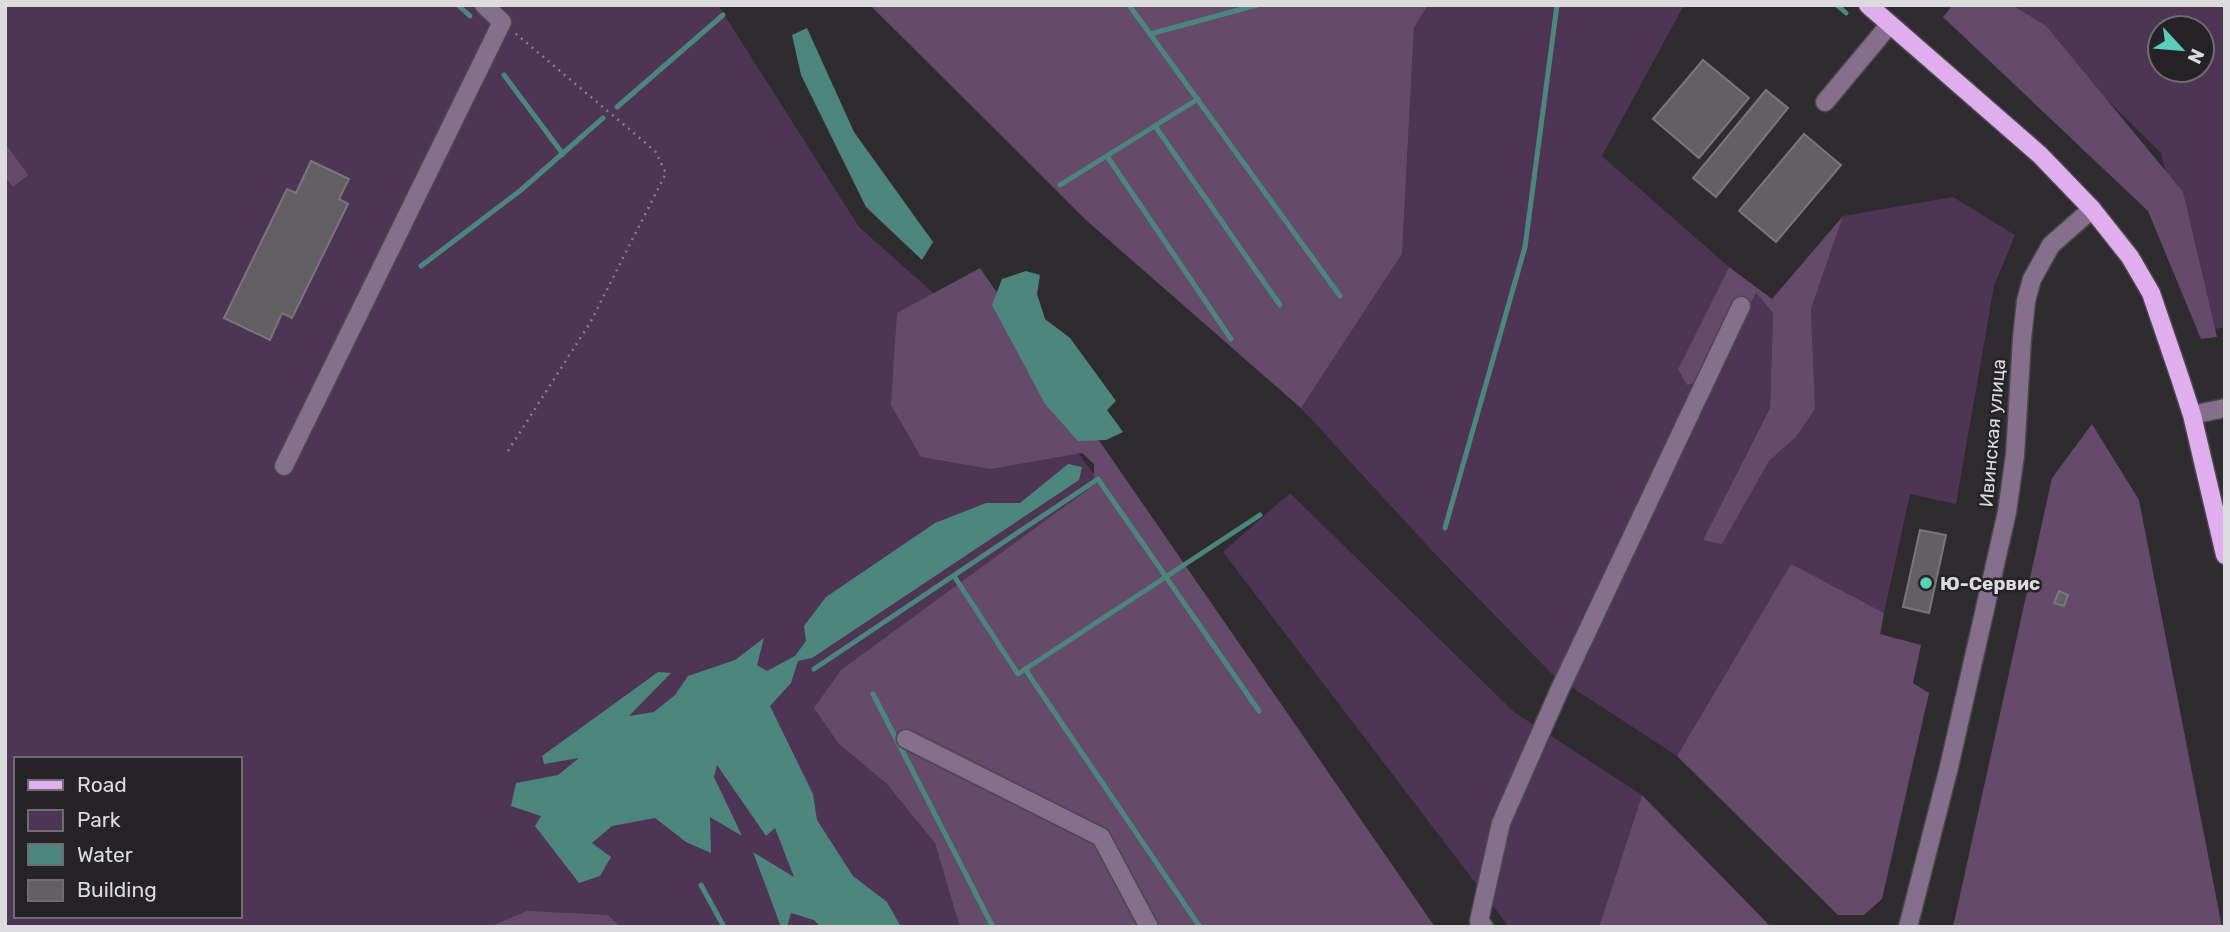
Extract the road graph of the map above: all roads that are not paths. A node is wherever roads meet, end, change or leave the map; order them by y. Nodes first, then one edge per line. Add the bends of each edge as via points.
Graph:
1 (484, 5) edge
2 (1880, 12) edge
3 (1825, 102) dead end
4 (2092, 209) junction
5 (1741, 306) dead end
6 (2225, 408) edge
7 (2192, 415) junction
8 (284, 466) dead end
9 (2225, 555) edge
10 (906, 739) dead end
11 (1149, 927) edge
12 (1484, 927) edge
13 (1908, 927) edge

1 - 8 street via 502,22
2 - 3 street
2 - 4 main road via 2040,155
4 - 7 main road via 2130,257 2151,293
4 - 13 street, Ивинская улица via 2051,246 2032,279 2026,301 2007,512
5 - 12 street via 1564,678 1501,823 1479,921
6 - 7 street
7 - 9 main road
10 - 11 street via 1101,836

